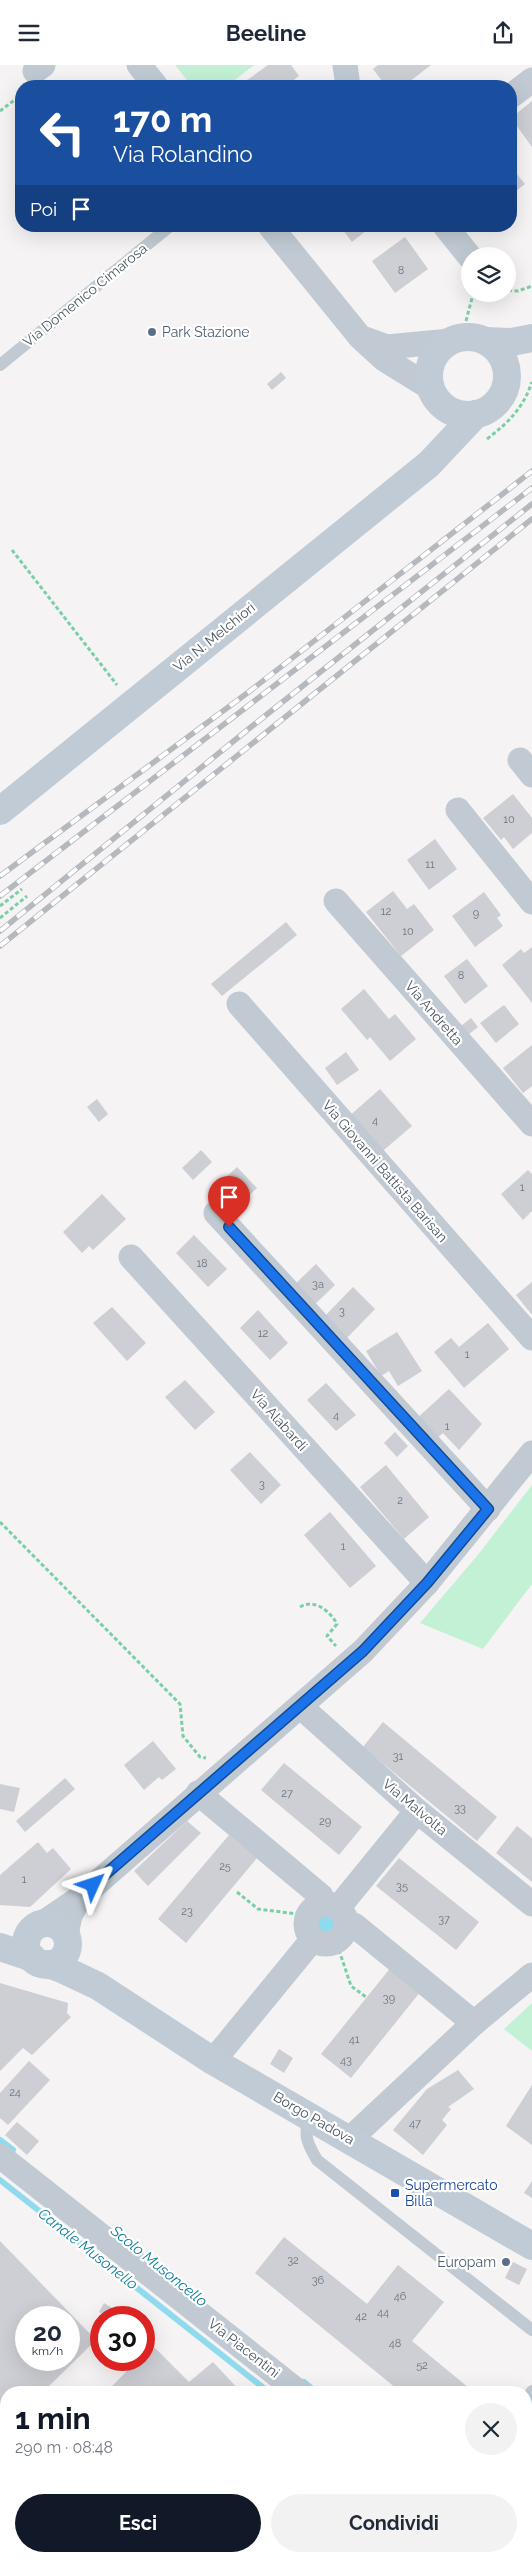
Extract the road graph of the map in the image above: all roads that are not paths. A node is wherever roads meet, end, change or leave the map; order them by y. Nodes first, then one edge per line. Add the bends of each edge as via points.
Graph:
1 (139, 65) edge
2 (345, 65) edge
3 (151, 80) edge
4 (347, 80) edge
5 (532, 80) edge
6 (517, 91) edge
7 (163, 232) edge
8 (275, 232) edge
9 (450, 232) edge
10 (462, 247) edge
11 (458, 331) junction
12 (360, 337) junction
13 (532, 338) edge
14 (486, 341) junction
15 (532, 344) edge
16 (0, 365) edge
17 (507, 382) junction
18 (436, 396) junction
19 (476, 414) junction
20 (429, 464) junction
21 (458, 810) dead end
22 (0, 811) edge
23 (336, 901) dead end
24 (532, 902) edge
25 (238, 1005) dead end
26 (532, 1124) edge
27 (216, 1213) dead end
28 (131, 1257) dead end
29 (532, 1338) edge
30 (532, 1453) edge
31 (488, 1509) junction
32 (427, 1583) junction
33 (301, 1707) junction
34 (198, 1793) junction
35 (417, 1811) junction
36 (532, 1904) edge
37 (336, 1912) junction
38 (0, 1934) edge
39 (313, 1939) junction
40 (48, 1943) junction
41 (0, 1947) edge
42 (532, 1975) edge
43 (474, 2023) junction
44 (213, 2061) junction
45 (310, 2116) junction
46 (350, 2139) junction
47 (0, 2156) edge
48 (532, 2247) edge
49 (532, 2330) edge
50 (291, 2386) edge

1 - 3 street
2 - 4 street
5 - 6 street
7 - 16 lane, Via Domenico Cimarosa
8 - 12 street
9 - 10 street
11 - 12 street via 387,347
11 - 14 street
11 - 18 street via 441,347 430,366
12 - 18 street via 384,359
13 - 14 street via 512,342
14 - 17 street via 501,353
15 - 17 street via 520,357
17 - 19 street via 500,399
18 - 19 street via 457,413
18 - 20 street via 442,434
19 - 20 street, Via N. Melchiori
20 - 22 street, Via N. Melchiori
21 - 24 street
23 - 26 street, Via Andretta
25 - 29 street, Via Giovanni Battista Barisan
27 - 31 street
28 - 32 street, Via Alabardi
30 - 31 street
31 - 32 street
32 - 33 street via 352,1662
33 - 34 street
33 - 35 street, Via Malvolta
34 - 37 street
34 - 40 street via 81,1897
35 - 36 street, Via Malvolta
35 - 37 street
37 - 39 street via 342,1936 332,1944
37 - 39 street via 318,1906 308,1915 307,1929
37 - 43 street
38 - 40 street, Borgo Padova
39 - 44 street
40 - 41 street, Borgo Padova
40 - 44 street, Borgo Padova via 62,1969 98,1986
42 - 43 street
43 - 46 street
44 - 45 street, Borgo Padova
45 - 46 street, Borgo Padova
45 - 49 lane via 305,2129 306,2140 317,2160
46 - 48 street, Borgo Padova
47 - 50 street, Via Piacentini

